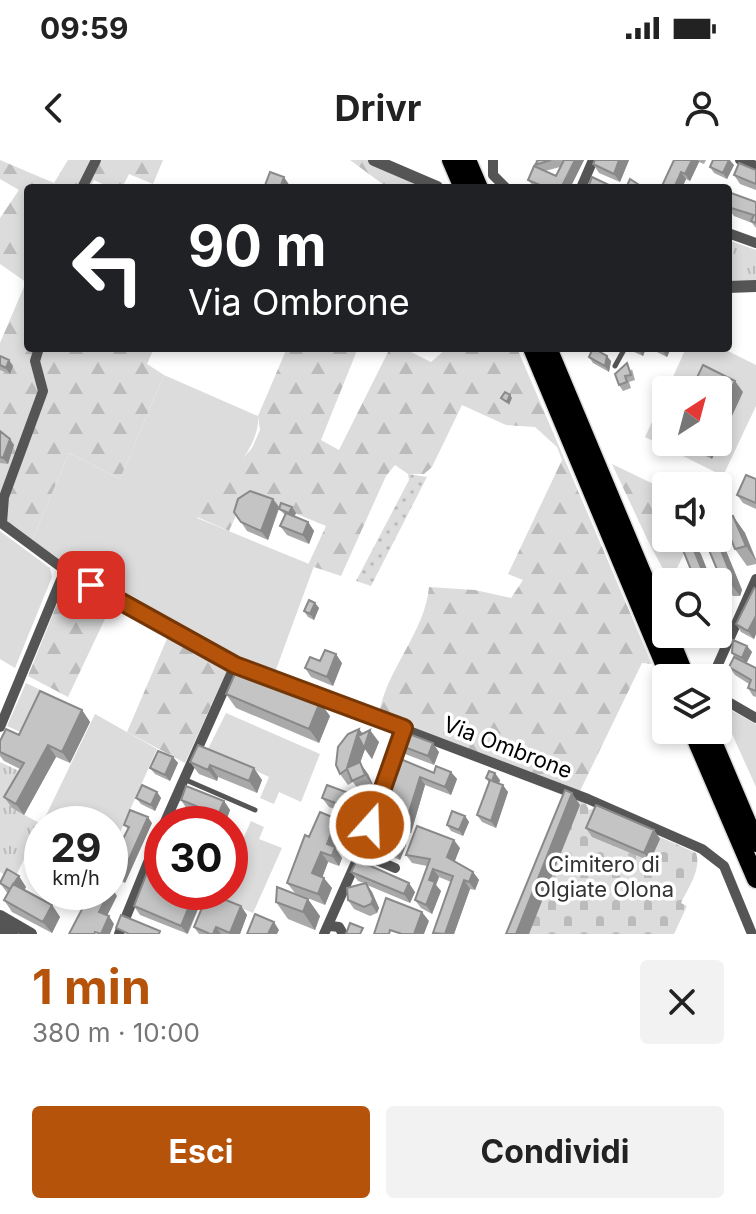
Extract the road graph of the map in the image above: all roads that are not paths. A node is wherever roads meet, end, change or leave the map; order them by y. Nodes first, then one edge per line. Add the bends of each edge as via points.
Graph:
1 (96, 160) edge
2 (374, 160) edge
3 (451, 160) edge
4 (467, 160) edge
5 (493, 160) edge
6 (593, 160) edge
7 (740, 160) edge
8 (756, 166) edge
9 (84, 184) edge
10 (430, 184) edge
11 (461, 184) edge
12 (477, 184) edge
13 (502, 184) edge
14 (583, 184) edge
15 (732, 234) edge
16 (756, 243) edge
17 (756, 286) edge
18 (732, 287) edge
19 (38, 352) edge
20 (534, 352) edge
21 (550, 352) edge
22 (623, 352) edge
23 (615, 366) dead end
24 (1, 522) edge
25 (65, 570) junction
26 (756, 579) edge
27 (652, 596) edge
28 (664, 664) edge
29 (718, 664) edge
30 (235, 665) junction
31 (732, 704) edge
32 (756, 718) edge
33 (0, 727) edge
34 (404, 728) junction
35 (698, 744) edge
36 (714, 744) edge
37 (182, 779) junction
38 (171, 806) edge
39 (255, 810) dead end
40 (756, 843) edge
41 (360, 853) junction
42 (395, 868) dead end
43 (144, 873) edge
44 (756, 879) edge
45 (0, 916) edge
46 (0, 927) edge
47 (327, 930) edge
48 (12, 934) edge
49 (31, 934) edge
50 (119, 934) edge
51 (343, 934) edge
52 (752, 934) edge

1 - 9 street
2 - 10 street
3 - 11 highway
4 - 12 highway
5 - 13 street via 493,175
6 - 14 street
7 - 8 street
15 - 16 street
17 - 18 street
19 - 24 street via 43,391 4,497
20 - 28 highway
21 - 27 highway
22 - 23 lane
24 - 25 street, Via Ombrone
25 - 30 street, Via Ombrone
25 - 33 street
26 - 29 street
30 - 34 street, Via Ombrone
30 - 37 street
31 - 32 street
34 - 41 street
34 - 52 street, Via Ombrone via 708,852 727,871
35 - 44 highway
36 - 40 highway
37 - 38 street
37 - 39 lane
41 - 42 street
41 - 47 street
43 - 50 street
45 - 49 street
46 - 48 street
47 - 51 street via 339,927

